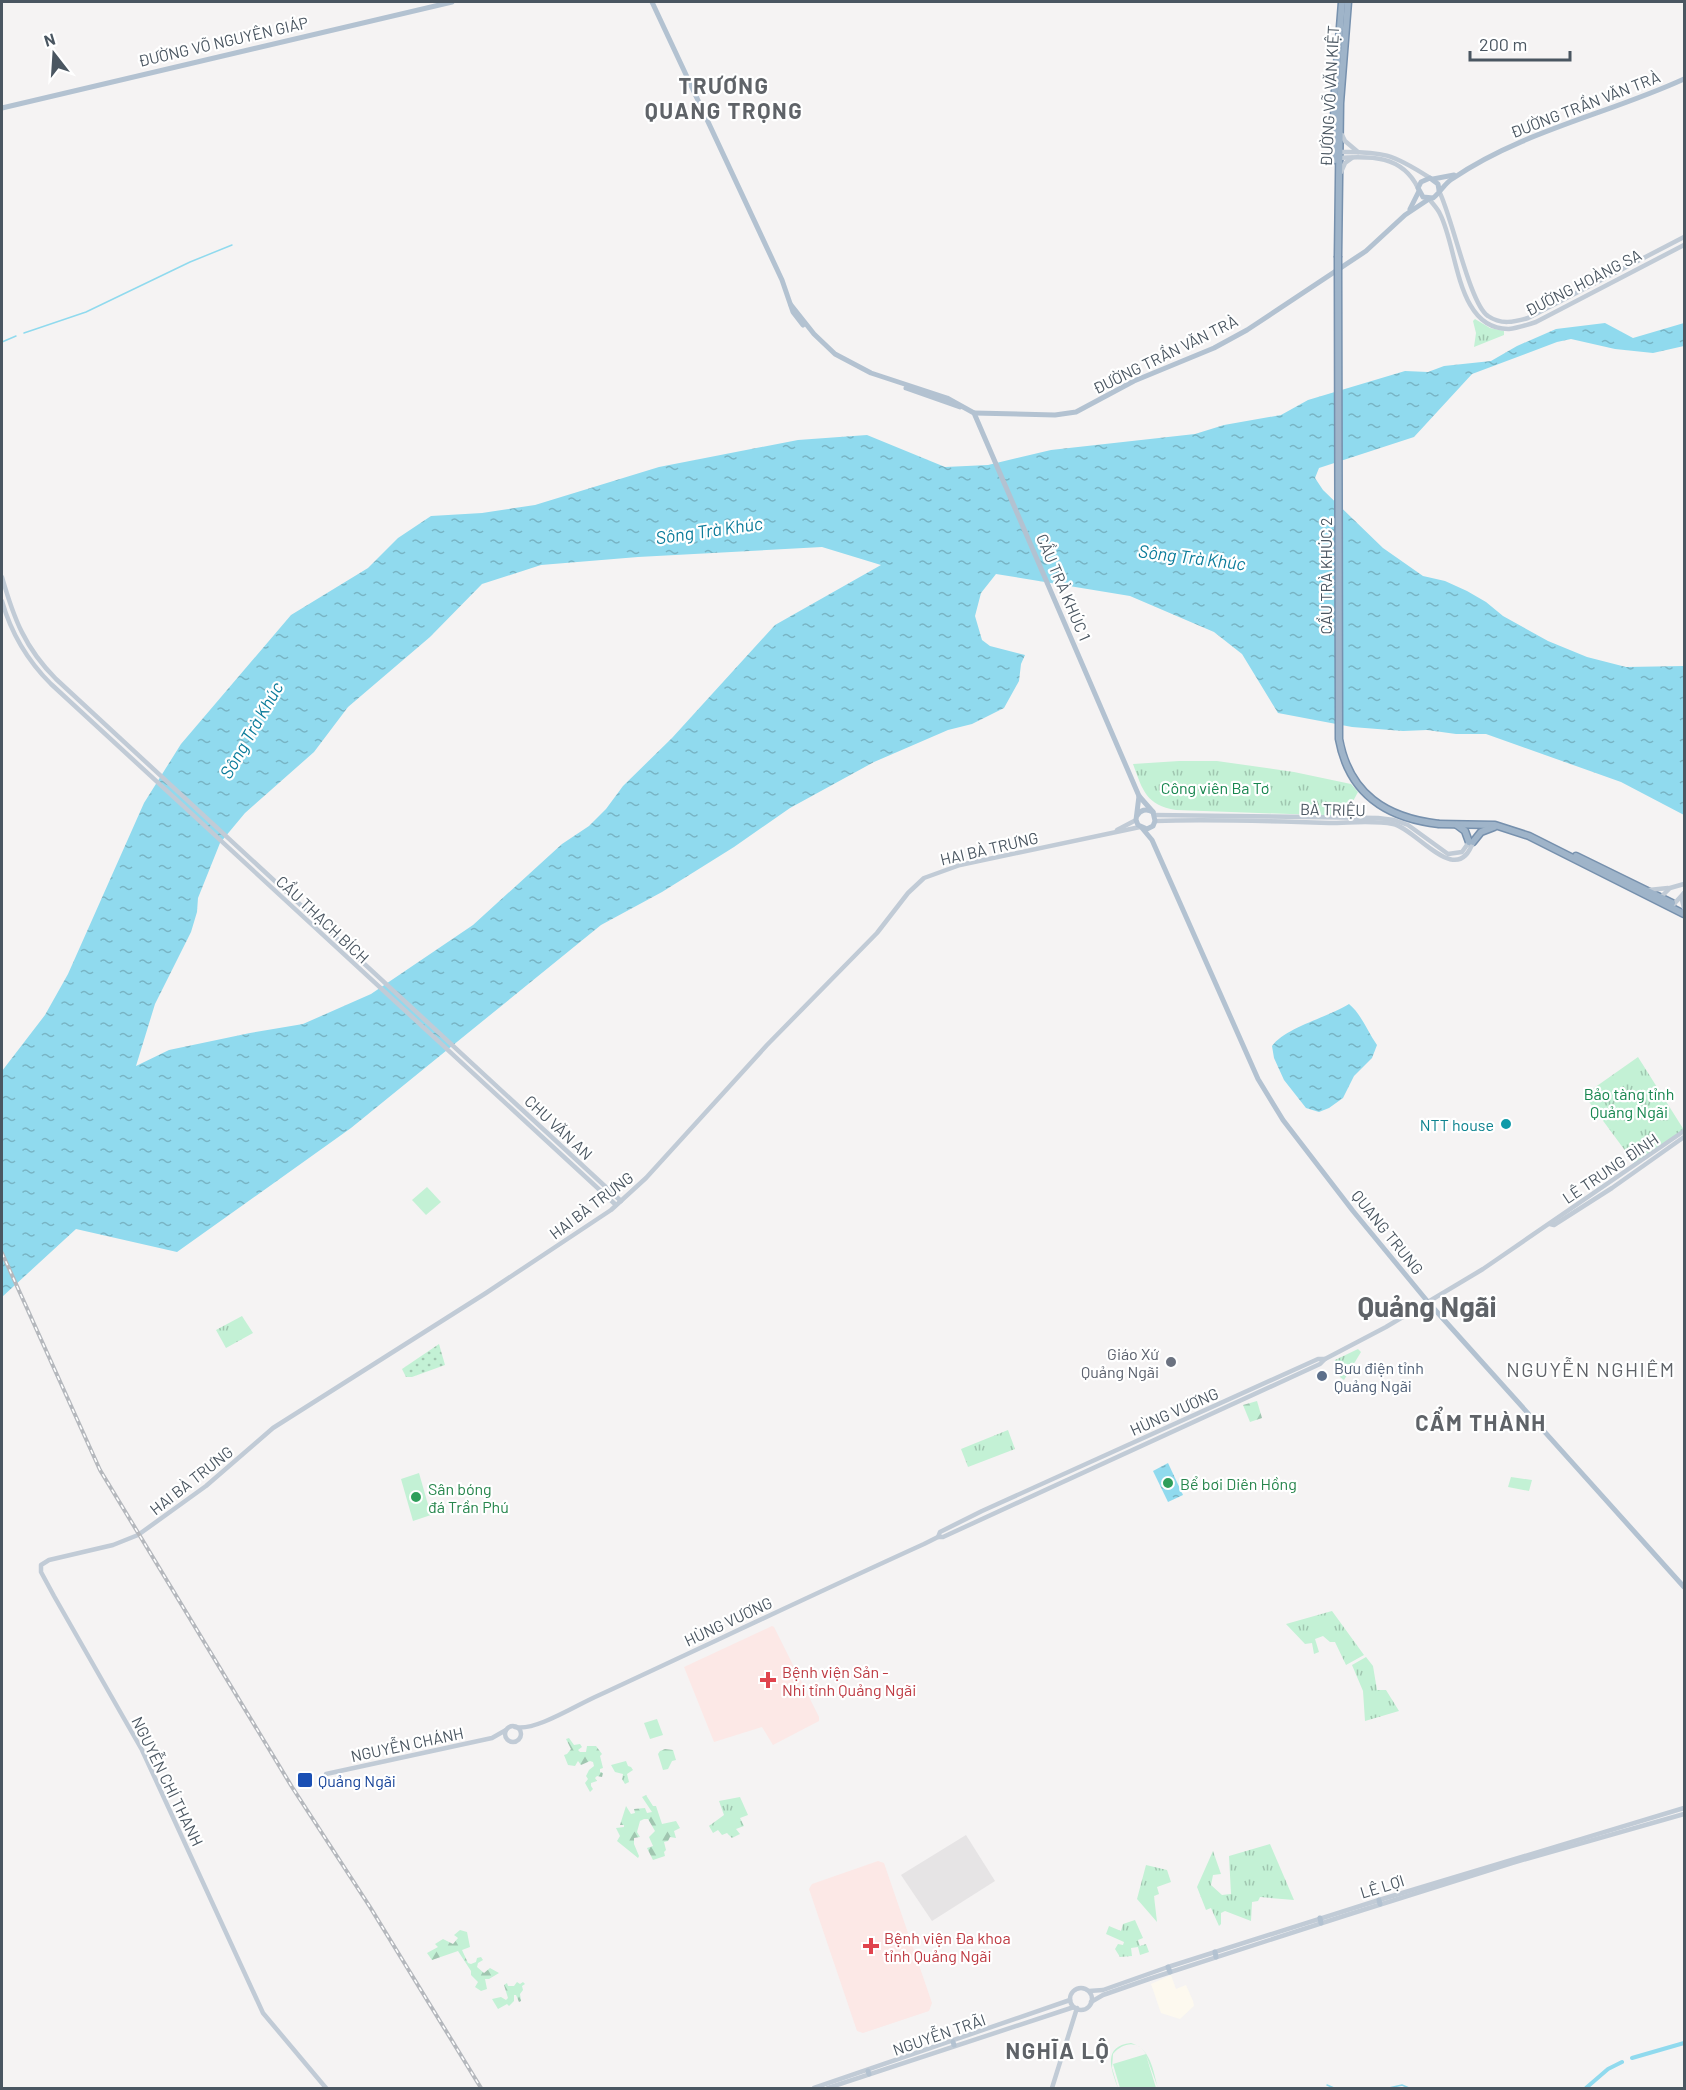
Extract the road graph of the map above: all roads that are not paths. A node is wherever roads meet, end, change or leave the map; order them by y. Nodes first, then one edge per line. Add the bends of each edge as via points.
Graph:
1 (452, 2) edge
2 (652, 2) edge
3 (1342, 2) edge
4 (1347, 2) edge
5 (1684, 79) edge
6 (2, 108) edge
7 (1340, 117) junction
8 (1358, 152) junction
9 (1337, 155) junction
10 (1354, 157) junction
11 (1464, 171) junction
12 (1432, 179) junction
13 (1418, 190) junction
14 (1439, 190) junction
15 (1337, 192) junction
16 (1429, 199) junction
17 (1405, 215) junction
18 (1684, 237) edge
19 (1684, 245) edge
20 (1338, 256) joint
21 (1464, 264) junction
22 (1457, 266) junction
23 (1610, 274) junction
24 (1613, 281) junction
25 (974, 412) junction
26 (2, 577) edge
27 (2, 601) edge
28 (1139, 796) junction
29 (1137, 818) junction
30 (1154, 818) junction
31 (1486, 822) junction
32 (1478, 825) junction
33 (1499, 826) junction
34 (1141, 828) junction
35 (1467, 828) junction
36 (1112, 832) junction
37 (1152, 840) junction
38 (1471, 842) junction
39 (1684, 884) edge
40 (1670, 888) junction
41 (1647, 890) junction
42 (1684, 893) edge
43 (1660, 899) junction
44 (1673, 905) junction
45 (1684, 911) edge
46 (480, 1071) joint
47 (476, 1076) joint
48 (1684, 1131) edge
49 (1684, 1137) edge
50 (1662, 1150) junction
51 (621, 1201) junction
52 (616, 1205) junction
53 (1428, 1302) junction
54 (1257, 1390) junction
55 (1168, 1427) junction
56 (1170, 1433) junction
57 (1087, 1468) junction
58 (41, 1565) joint
59 (1684, 1587) edge
60 (515, 1726) junction
61 (528, 1727) junction
62 (506, 1730) junction
63 (521, 1735) junction
64 (492, 1738) junction
65 (506, 1740) junction
66 (326, 1774) dead end
67 (1684, 1808) edge
68 (1684, 1814) edge
69 (1655, 1820) junction
70 (1169, 1969) junction
71 (1089, 1991) junction
72 (1070, 2000) junction
73 (1091, 2002) junction
74 (1075, 2007) junction
75 (953, 2044) junction
76 (869, 2072) junction
77 (326, 2088) edge
78 (814, 2088) edge
79 (828, 2088) edge
80 (1052, 2088) edge

1 - 6 main road, ĐƯỜNG VÕ NGUYÊN GIÁP
2 - 25 main road via 791,305 835,354 871,373 947,398
3 - 9 highway, ĐƯỜNG VÕ VĂN KIỆT via 1334,102
4 - 7 highway, ĐƯỜNG VÕ VĂN KIỆT
5 - 11 main road, ĐƯỜNG TRẦN VĂN TRÀ via 1627,104 1553,128
7 - 8 main road via 1342,137
7 - 9 highway, ĐƯỜNG VÕ VĂN KIỆT
8 - 9 main road
8 - 12 main road via 1400,159
9 - 10 main road
9 - 15 highway, ĐƯỜNG VÕ VĂN KIỆT
10 - 13 main road via 1395,163 1410,174
10 - 15 main road via 1343,167
11 - 12 main road, ĐƯỜNG TRẦN VĂN TRÀ
11 - 14 main road, ĐƯỜNG TRẦN VĂN TRÀ
12 - 13 main road via 1424,180
12 - 14 main road
13 - 16 main road
13 - 17 main road, ĐƯỜNG TRẦN VĂN TRÀ
14 - 16 main road
14 - 21 main road, ĐƯỜNG HOÀNG SA
15 - 20 highway, ĐƯỜNG VÕ VĂN KIỆT
16 - 17 main road, ĐƯỜNG TRẦN VĂN TRÀ
16 - 22 main road, ĐƯỜNG HOÀNG SA via 1441,215
17 - 25 main road, ĐƯỜNG TRẦN VĂN TRÀ via 1366,251 1247,330 1134,381 1081,410 1056,416
18 - 23 main road, ĐƯỜNG HOÀNG SA
19 - 24 main road, ĐƯỜNG HOÀNG SA
20 - 35 highway, CẦU TRÀ KHÚC 2, bridge via 1340,745 1349,772 1374,801 1403,817
21 - 22 main road
21 - 23 main road, ĐƯỜNG HOÀNG SA via 1479,308 1487,316 1505,322 1528,318
22 - 24 main road, ĐƯỜNG HOÀNG SA via 1474,313 1490,326 1508,329 1536,322
23 - 24 main road
25 - 28 main road, CẦU TRÀ KHÚC 1
26 - 46 main road, CẦU THẠCH BÍCH via 16,623 56,679
27 - 47 main road, CẦU THẠCH BÍCH via 16,639 41,674
28 - 29 main road
28 - 30 main road
29 - 30 main road via 1144,810
29 - 34 main road, QUANG TRUNG
29 - 36 main road, HAI BÀ TRƯNG
30 - 34 main road via 1148,829
30 - 37 main road
30 - 38 main road, BÀ TRIỆU via 1282,818 1393,824 1450,860 1464,856
31 - 32 highway
31 - 35 highway
31 - 41 highway via 1525,831
32 - 33 highway
32 - 35 highway
33 - 38 highway via 1481,832
33 - 43 highway
34 - 36 main road, HAI BÀ TRƯNG
34 - 37 main road, QUANG TRUNG
35 - 38 highway
36 - 51 main road, HAI BÀ TRƯNG via 960,865 936,872 916,884 877,933
37 - 53 main road, QUANG TRUNG via 1265,1093 1353,1211
39 - 40 main road
40 - 41 main road
40 - 43 main road
41 - 43 highway
42 - 44 main road
42 - 45 main road
43 - 44 highway
44 - 45 highway
46 - 51 main road, CHU VĂN AN
47 - 52 main road, CHU VĂN AN
48 - 50 main road, LÊ TRUNG ĐÌNH
49 - 50 main road, LÊ TRUNG ĐÌNH
50 - 53 main road, LÊ TRUNG ĐÌNH
51 - 52 main road, HAI BÀ TRƯNG
52 - 58 main road, HAI BÀ TRƯNG via 560,1246 273,1428 207,1486 138,1535
53 - 54 main road, HÙNG VƯƠNG via 1371,1336
53 - 59 main road, QUANG TRUNG
54 - 55 main road, HÙNG VƯƠNG
54 - 56 main road, HÙNG VƯƠNG
55 - 56 main road
55 - 57 main road, HÙNG VƯƠNG
56 - 57 main road, HÙNG VƯƠNG
57 - 61 main road, HÙNG VƯƠNG via 940,1532 938,1537
58 - 77 main road, NGUYỄN CHÍ THANH via 54,1596 142,1750 263,2013
60 - 61 main road
60 - 62 main road
60 - 63 main road
61 - 63 main road
62 - 64 main road
62 - 65 main road
63 - 65 main road via 514,1742
64 - 65 main road
64 - 66 main road, NGUYỄN CHÁNH
67 - 69 main road, LÊ LỢI
68 - 69 main road, LÊ LỢI
69 - 70 main road, LÊ LỢI
70 - 71 main road, LÊ LỢI
70 - 73 main road, LÊ LỢI
71 - 72 main road via 1077,1989
71 - 73 main road
72 - 74 main road
72 - 75 main road, NGUYỄN TRÃI
73 - 74 main road via 1086,2008
74 - 75 main road, NGUYỄN TRÃI
74 - 80 main road
75 - 76 main road, NGUYỄN TRÃI
76 - 78 main road, NGUYỄN TRÃI
76 - 79 main road, NGUYỄN TRÃI

